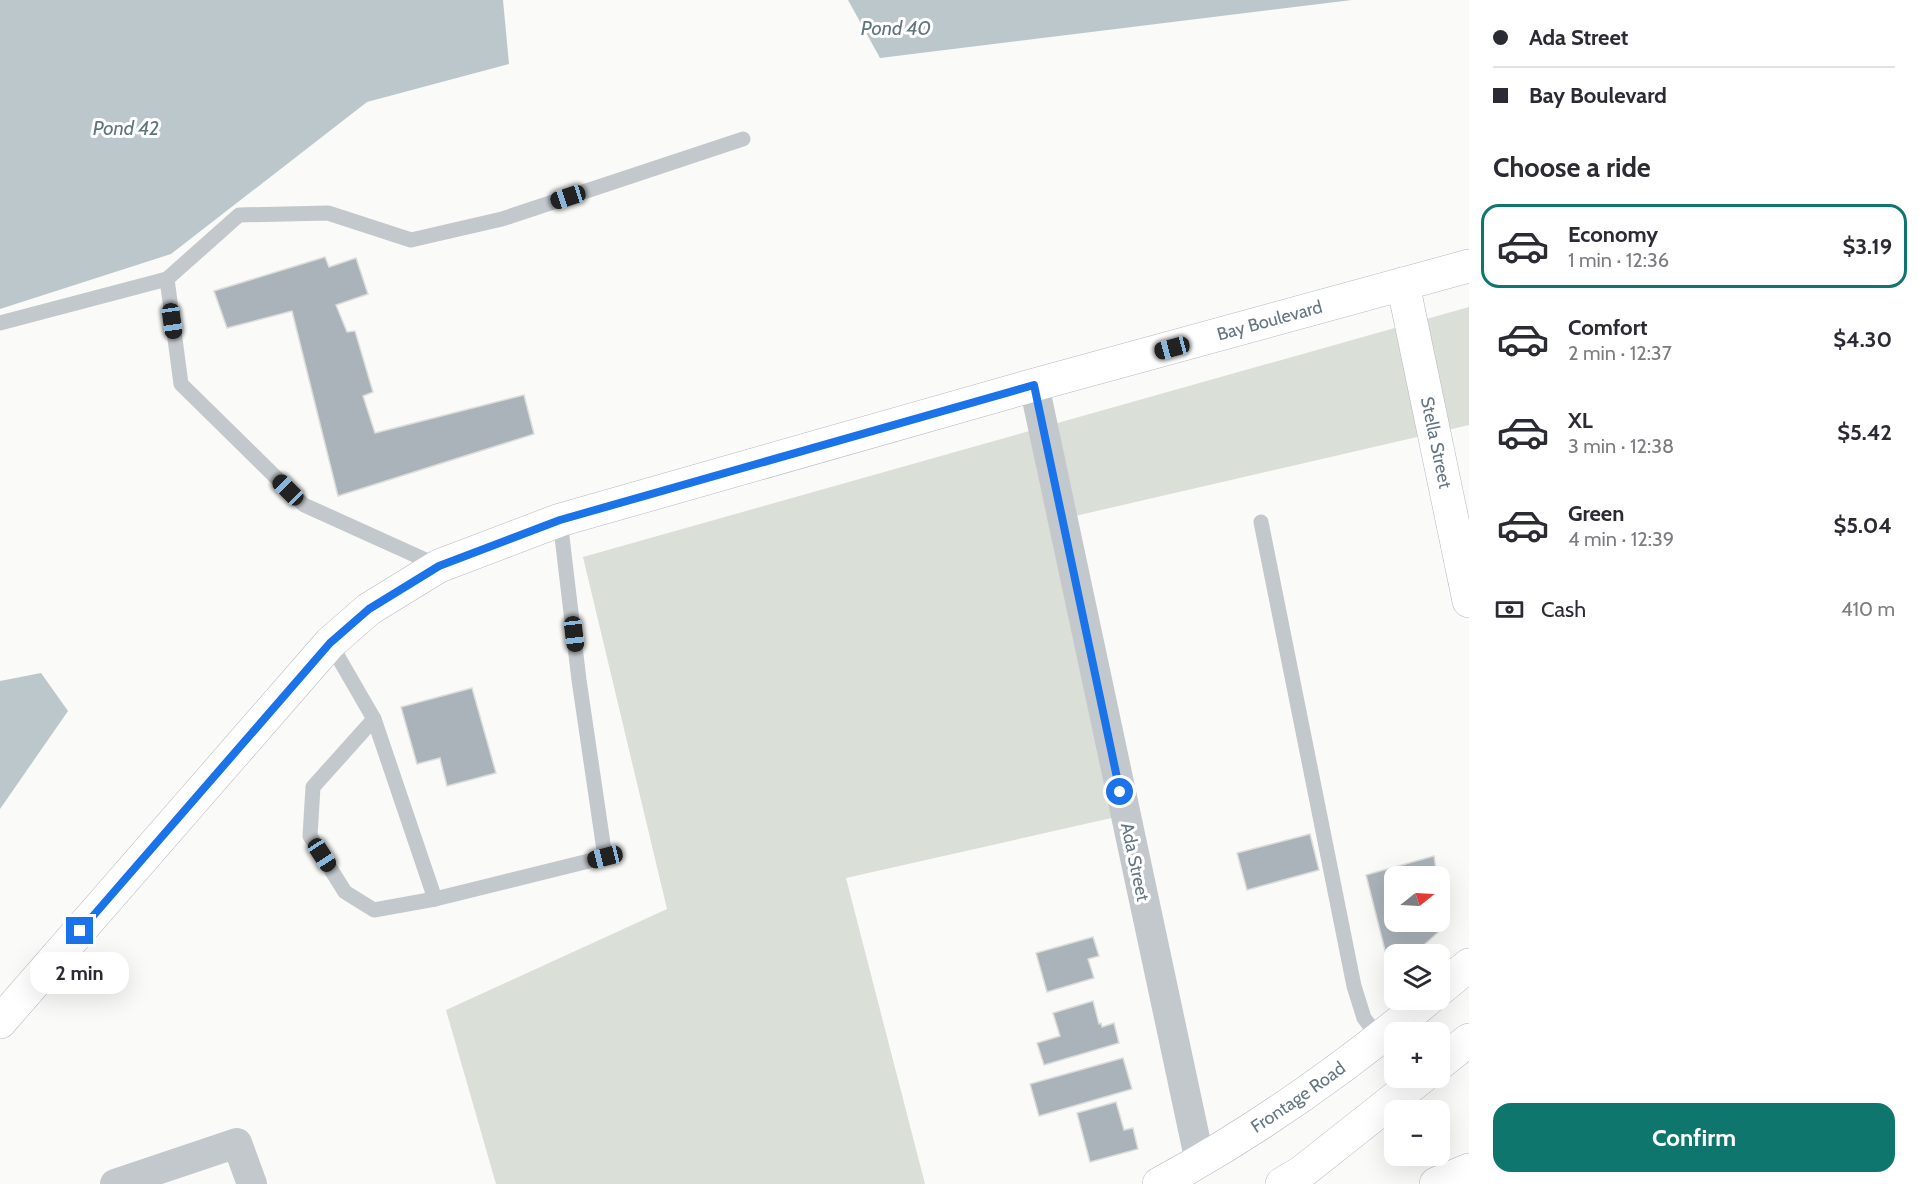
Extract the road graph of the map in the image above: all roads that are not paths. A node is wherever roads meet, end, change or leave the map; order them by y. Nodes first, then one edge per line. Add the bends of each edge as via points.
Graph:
1 (743, 139) dead end
2 (1469, 266) edge
3 (166, 279) junction
4 (1403, 284) junction
5 (0, 322) edge
6 (1034, 385) junction
7 (560, 520) junction
8 (1261, 522) dead end
9 (439, 566) junction
10 (1469, 601) edge
11 (330, 643) junction
12 (374, 719) junction
13 (435, 899) junction
14 (1469, 965) edge
15 (1450, 981) edge
16 (1415, 1010) edge
17 (0, 1022) edge
18 (1380, 1039) junction
19 (1469, 1040) edge
20 (1450, 1055) edge
21 (1408, 1088) edge
22 (1200, 1162) junction
23 (1469, 1170) edge
24 (115, 1184) edge
25 (252, 1184) edge
26 (1159, 1184) edge
27 (1282, 1184) edge
28 (1436, 1184) edge

1 - 3 lane via 502,219 411,240 328,213 239,215
2 - 4 main road, Bay Boulevard
3 - 5 lane
3 - 9 lane via 181,384 304,505
4 - 6 main road, Bay Boulevard
4 - 10 main road, Stella Street
6 - 7 main road, Bay Boulevard
6 - 22 street, Ada Street
7 - 9 main road, Bay Boulevard
7 - 13 lane via 605,857
8 - 18 lane via 1354,986 1364,1018
9 - 11 main road, Bay Boulevard via 369,609
11 - 12 lane
11 - 17 main road, Bay Boulevard
12 - 13 lane
12 - 13 lane via 313,787 310,836 345,892 374,909
14 - 15 main road
16 - 18 main road, Frontage Road
18 - 22 main road, Frontage Road
19 - 20 main road
21 - 27 main road
22 - 26 main road, Frontage Road
23 - 28 main road
24 - 25 street via 237,1143

